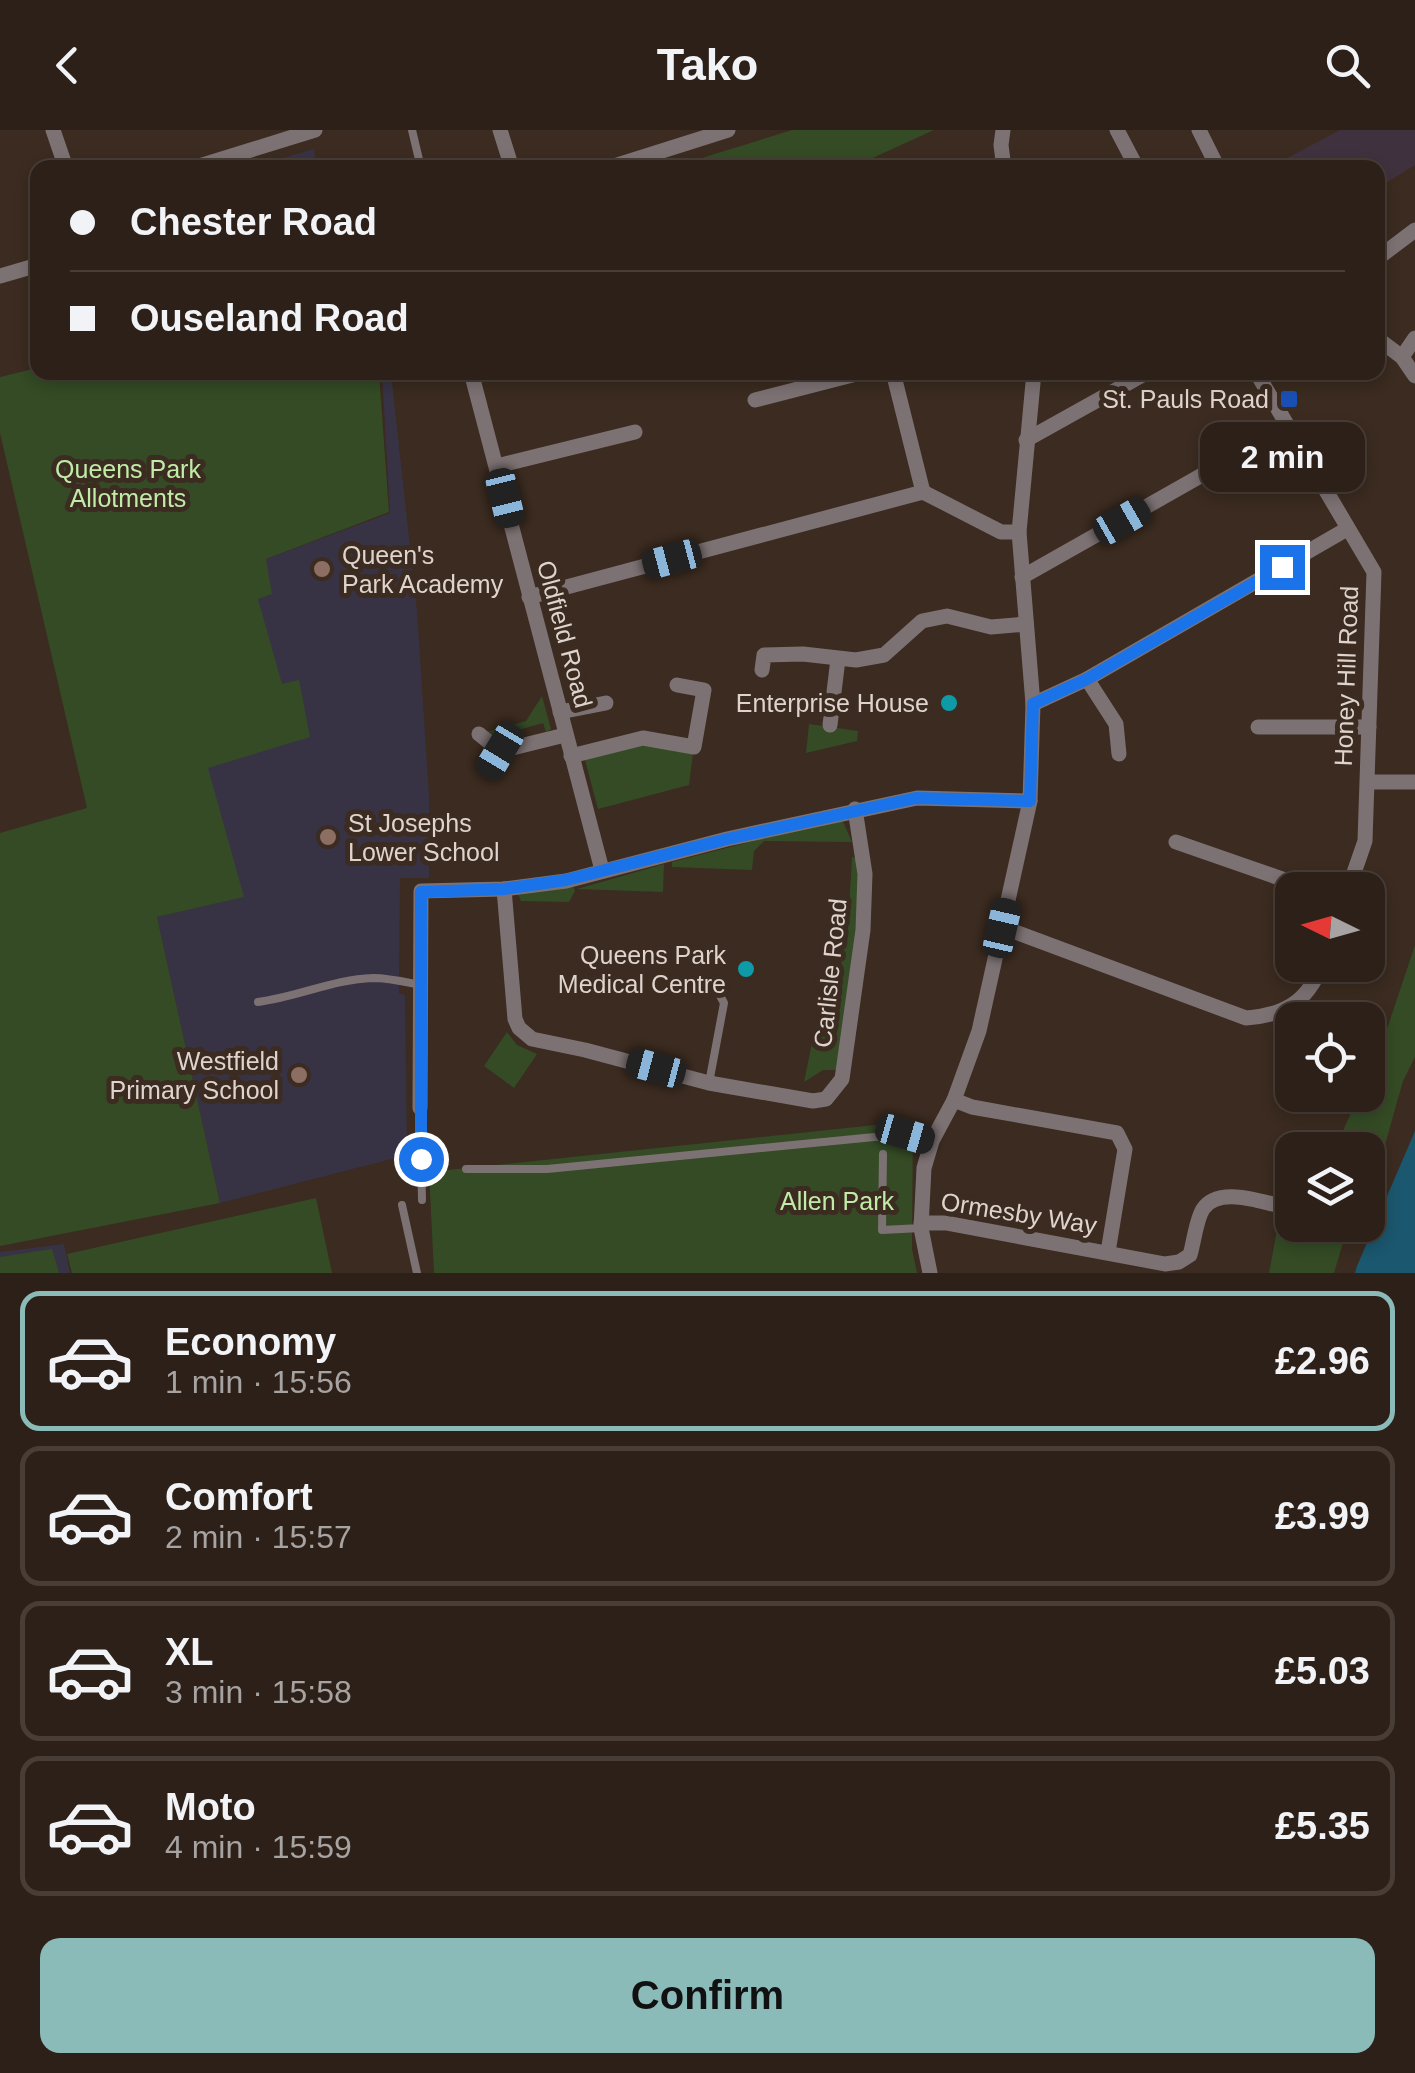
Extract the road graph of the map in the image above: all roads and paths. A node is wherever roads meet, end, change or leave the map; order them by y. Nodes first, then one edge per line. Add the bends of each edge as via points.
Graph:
1 (53, 130) edge
2 (315, 130) edge
3 (412, 130) edge
4 (500, 130) edge
5 (728, 130) edge
6 (1003, 130) edge
7 (1117, 130) edge
8 (1199, 130) edge
9 (63, 160) edge
10 (219, 160) edge
11 (420, 160) edge
12 (509, 160) edge
13 (633, 160) edge
14 (1003, 160) edge
15 (1133, 160) edge
16 (1214, 160) edge
17 (1415, 230) edge
18 (1385, 253) edge
19 (30, 267) edge
20 (0, 276) edge
21 (1415, 338) edge
22 (1385, 345) edge
23 (1402, 358) junction
24 (1415, 376) edge
25 (473, 380) edge
26 (833, 380) edge
27 (896, 380) edge
28 (1033, 380) edge
29 (1134, 380) edge
30 (1261, 380) edge
31 (755, 400) dead end
32 (1287, 426) junction
33 (634, 432) dead end
34 (1026, 440) junction
35 (497, 466) junction
36 (923, 492) junction
37 (1347, 530) junction
38 (1019, 532) junction
39 (1022, 577) junction
40 (529, 598) junction
41 (1026, 624) junction
42 (838, 658) junction
43 (763, 662) dead end
44 (1087, 679) junction
45 (677, 685) dead end
46 (606, 703) dead end
47 (1033, 704) junction
48 (560, 712) junction
49 (830, 724) dead end
50 (1258, 727) dead end
51 (1369, 727) junction
52 (479, 734) dead end
53 (565, 734) junction
54 (500, 751) junction
55 (1118, 754) dead end
56 (571, 756) junction
57 (488, 770) dead end
58 (1368, 782) junction
59 (1415, 782) edge
60 (1030, 801) junction
61 (855, 809) junction
62 (1176, 842) dead end
63 (602, 870) junction
64 (1354, 872) edge
65 (1275, 876) edge
66 (504, 889) junction
67 (1002, 928) junction
68 (711, 979) dead end
69 (1313, 982) edge
70 (420, 985) junction
71 (258, 1002) dead end
72 (710, 1082) junction
73 (954, 1100) junction
74 (420, 1108) joint
75 (932, 1141) junction
76 (883, 1154) dead end
77 (466, 1169) dead end
78 (422, 1200) dead end
79 (402, 1204) dead end
80 (1275, 1208) edge
81 (921, 1226) junction
82 (1108, 1252) junction
83 (417, 1273) edge
84 (930, 1273) edge

1 - 9 street
2 - 10 street
3 - 11 lane
4 - 12 street
5 - 13 street
6 - 14 street
7 - 15 street
8 - 16 street
17 - 18 street
19 - 20 street
21 - 23 street
22 - 23 street
23 - 24 street
25 - 35 street, Oldfield Road
26 - 31 street
27 - 36 street
28 - 34 street
29 - 34 street
30 - 32 street, Honey Hill Road
32 - 37 street, Honey Hill Road
32 - 39 street
33 - 35 street
34 - 38 street
35 - 40 street, Oldfield Road
36 - 38 street via 1000,532
36 - 40 street
37 - 44 street
37 - 51 street, Honey Hill Road via 1374,572
38 - 39 street
39 - 41 street
40 - 48 street, Oldfield Road
41 - 42 street via 991,627 948,616 922,621 884,655
41 - 47 street
42 - 43 street via 803,654
42 - 49 street
44 - 47 street
44 - 55 street via 1116,724
45 - 56 street via 704,690 694,747 643,738
46 - 48 street
47 - 60 street
48 - 53 street, Oldfield Road
50 - 51 street
51 - 58 street, Honey Hill Road
52 - 54 street
53 - 54 street, Oldfield Road
53 - 56 street, Oldfield Road
54 - 57 street
56 - 63 street, Oldfield Road
58 - 59 street
58 - 64 street, Honey Hill Road via 1364,840
60 - 61 street via 916,798
60 - 67 street
61 - 63 street
61 - 72 street, Carlisle Road via 865,874 864,930 842,1080 826,1099 813,1101
62 - 65 street
63 - 66 street
66 - 70 street via 421,892
66 - 72 street, Carlisle Road via 519,1028 532,1039
67 - 69 street via 1246,1018 1276,1016 1303,1000
67 - 73 street via 979,1031
68 - 72 lane via 724,1003
70 - 71 lane via 373,978
70 - 74 street
73 - 75 street
73 - 82 street, Ormesby Way via 1117,1133 1125,1148
74 - 78 lane
75 - 77 lane via 905,1134 547,1169
75 - 81 street via 920,1194
76 - 81 lane via 882,1230
79 - 83 lane
80 - 82 street, Ormesby Way via 1226,1196 1212,1201 1202,1210 1190,1255 1179,1262
81 - 82 street, Ormesby Way via 946,1223
81 - 84 street

